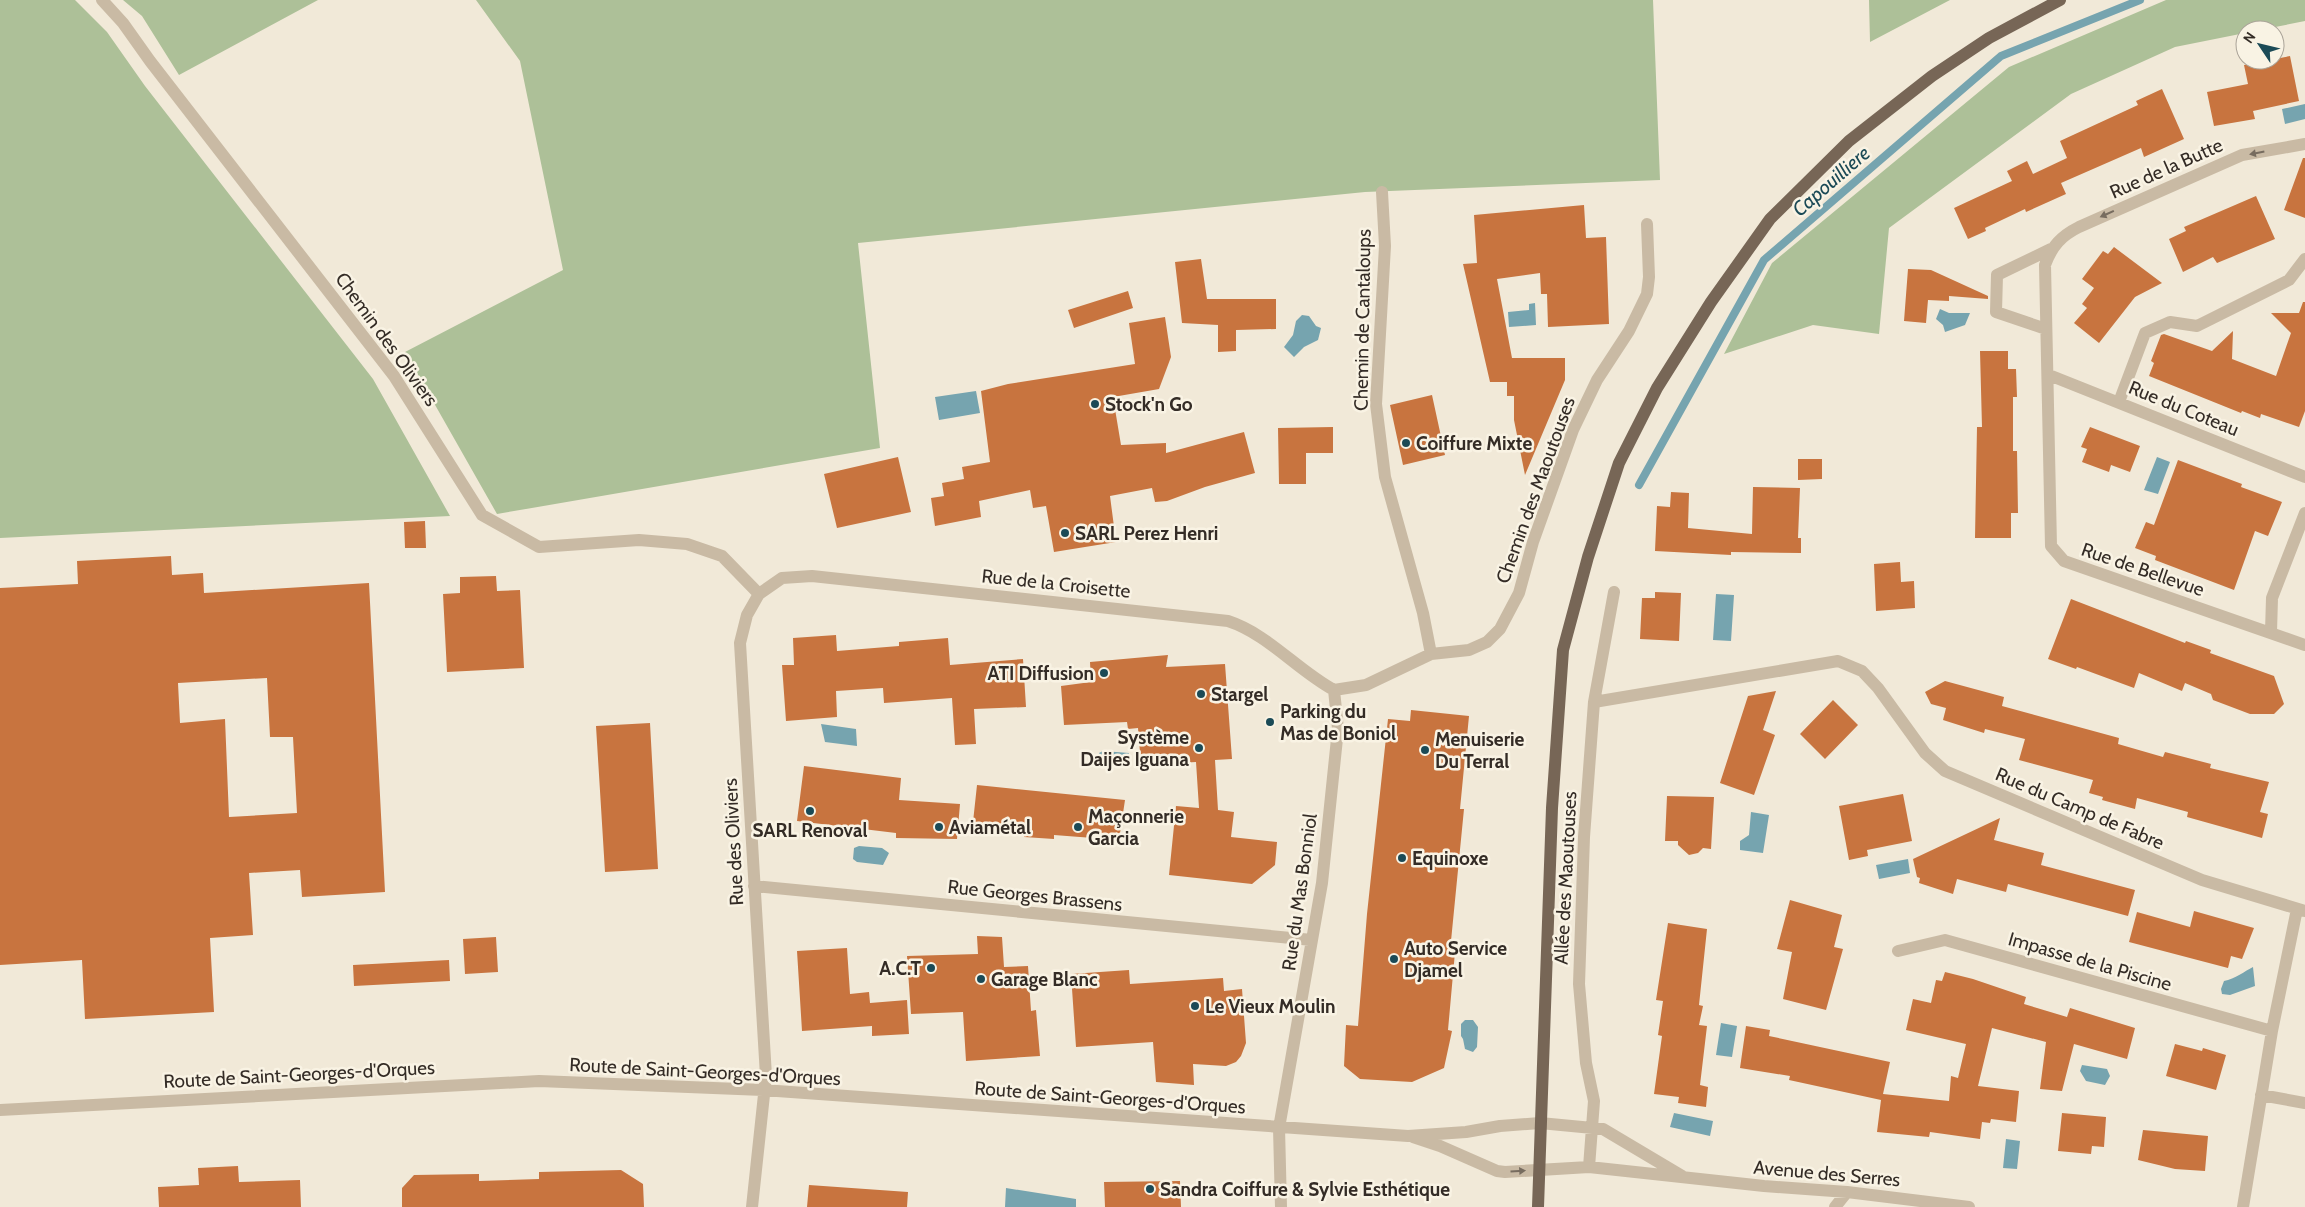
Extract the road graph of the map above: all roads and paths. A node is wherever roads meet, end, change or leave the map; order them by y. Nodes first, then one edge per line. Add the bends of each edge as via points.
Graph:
1 (102, 0) edge
2 (2060, 0) edge
3 (2305, 144) edge
4 (1382, 192) dead end
5 (1647, 224) dead end
6 (2051, 249) junction
7 (2305, 259) edge
8 (2046, 329) junction
9 (2049, 375) junction
10 (2119, 402) junction
11 (2305, 477) edge
12 (2305, 513) edge
13 (1614, 592) dead end
14 (759, 594) junction
15 (2271, 632) junction
16 (2305, 645) edge
17 (1431, 654) junction
18 (1334, 690) junction
19 (1594, 702) junction
20 (754, 886) junction
21 (2301, 910) edge
22 (1312, 940) junction
23 (1898, 951) dead end
24 (2272, 1031) junction
25 (763, 1090) junction
26 (2262, 1094) junction
27 (2305, 1103) edge
28 (0, 1110) edge
29 (1540, 1123) junction
30 (1592, 1126) junction
31 (1279, 1128) junction
32 (1408, 1136) junction
33 (1589, 1167) junction
34 (1539, 1170) junction
35 (1682, 1176) junction
36 (1847, 1192) junction
37 (752, 1207) edge
38 (1281, 1207) edge
39 (1538, 1207) edge
40 (1835, 1207) edge
41 (1969, 1207) edge
42 (2243, 1207) edge

1 - 14 street, Chemin des Oliviers via 394,376 482,515 539,547 639,540 687,544 722,556
2 - 29 main road via 1989,38 1932,76 1849,141 1770,219 1711,302 1662,380 1619,463 1588,557 1563,650 1552,808
3 -> 6 street, Rue de la Butte via 2242,155 2079,226 2064,235
4 - 17 street, Chemin de Cantaloups via 1385,246 1377,412 1385,477 1423,613
5 - 17 street, Chemin des Maoutouses via 1647,294 1572,430 1511,611 1487,642 1469,650
6 - 8 street via 2045,265
6 - 8 street, Rue de la Butte via 1997,275 1996,312
7 - 10 street via 2289,280 2197,326 2170,322 2145,333
8 - 9 street
9 - 10 street, Rue du Coteau
9 - 15 street, Rue de Bellevue via 2051,546 2064,561
10 - 11 street, Rue du Coteau
12 - 15 street via 2272,598
13 - 19 street, Allée des Maoutouses
14 - 18 street, Rue de la Croisette via 782,578 812,576 1228,621 1261,638 1314,679
14 - 20 street, Rue des Oliviers via 747,615 740,643
15 - 16 street, Rue de Bellevue
17 - 18 street, Chemin des Maoutouses via 1366,685
18 - 22 street, Rue du Mas Bonniol via 1338,729 1322,883
19 - 21 street, Rue du Camp de Fabre via 1838,660 1862,671 1925,753 1945,770 2202,880
19 - 30 street, Allée des Maoutouses via 1584,837 1579,984 1586,1063 1594,1100
20 - 22 street, Rue Georges Brassens
20 - 25 street, Rue des Oliviers via 766,1076
21 - 24 street, Rue du Camp de Fabre
22 - 31 street, Rue du Mas Bonniol
23 - 24 street, Impasse de la Piscine via 1945,940
24 - 26 street, Rue du Camp de Fabre
25 - 28 street, Route de Saint-Georges-d'Orques via 539,1081
25 - 31 street, Route de Saint-Georges-d'Orques
25 - 37 street, Rue des Oliviers
26 - 27 street
26 - 42 street, Rue du Camp de Fabre
29 - 30 street, Avenue des Serres
29 - 32 street, Route de Saint-Georges-d'Orques
29 - 34 main road
30 - 33 street, Allée des Maoutouses
30 - 35 street, Avenue des Serres via 1603,1129
31 - 32 street, Route de Saint-Georges-d'Orques
31 - 38 street, Rue du Mas Bonniol
32 -> 34 street, Route de Saint-Georges-d'Orques via 1497,1171
33 - 34 street, Avenue des Serres
33 - 35 street, Avenue des Serres
34 - 39 main road
35 - 36 street, Avenue des Serres
36 - 40 street
36 - 41 street, Avenue des Serres

